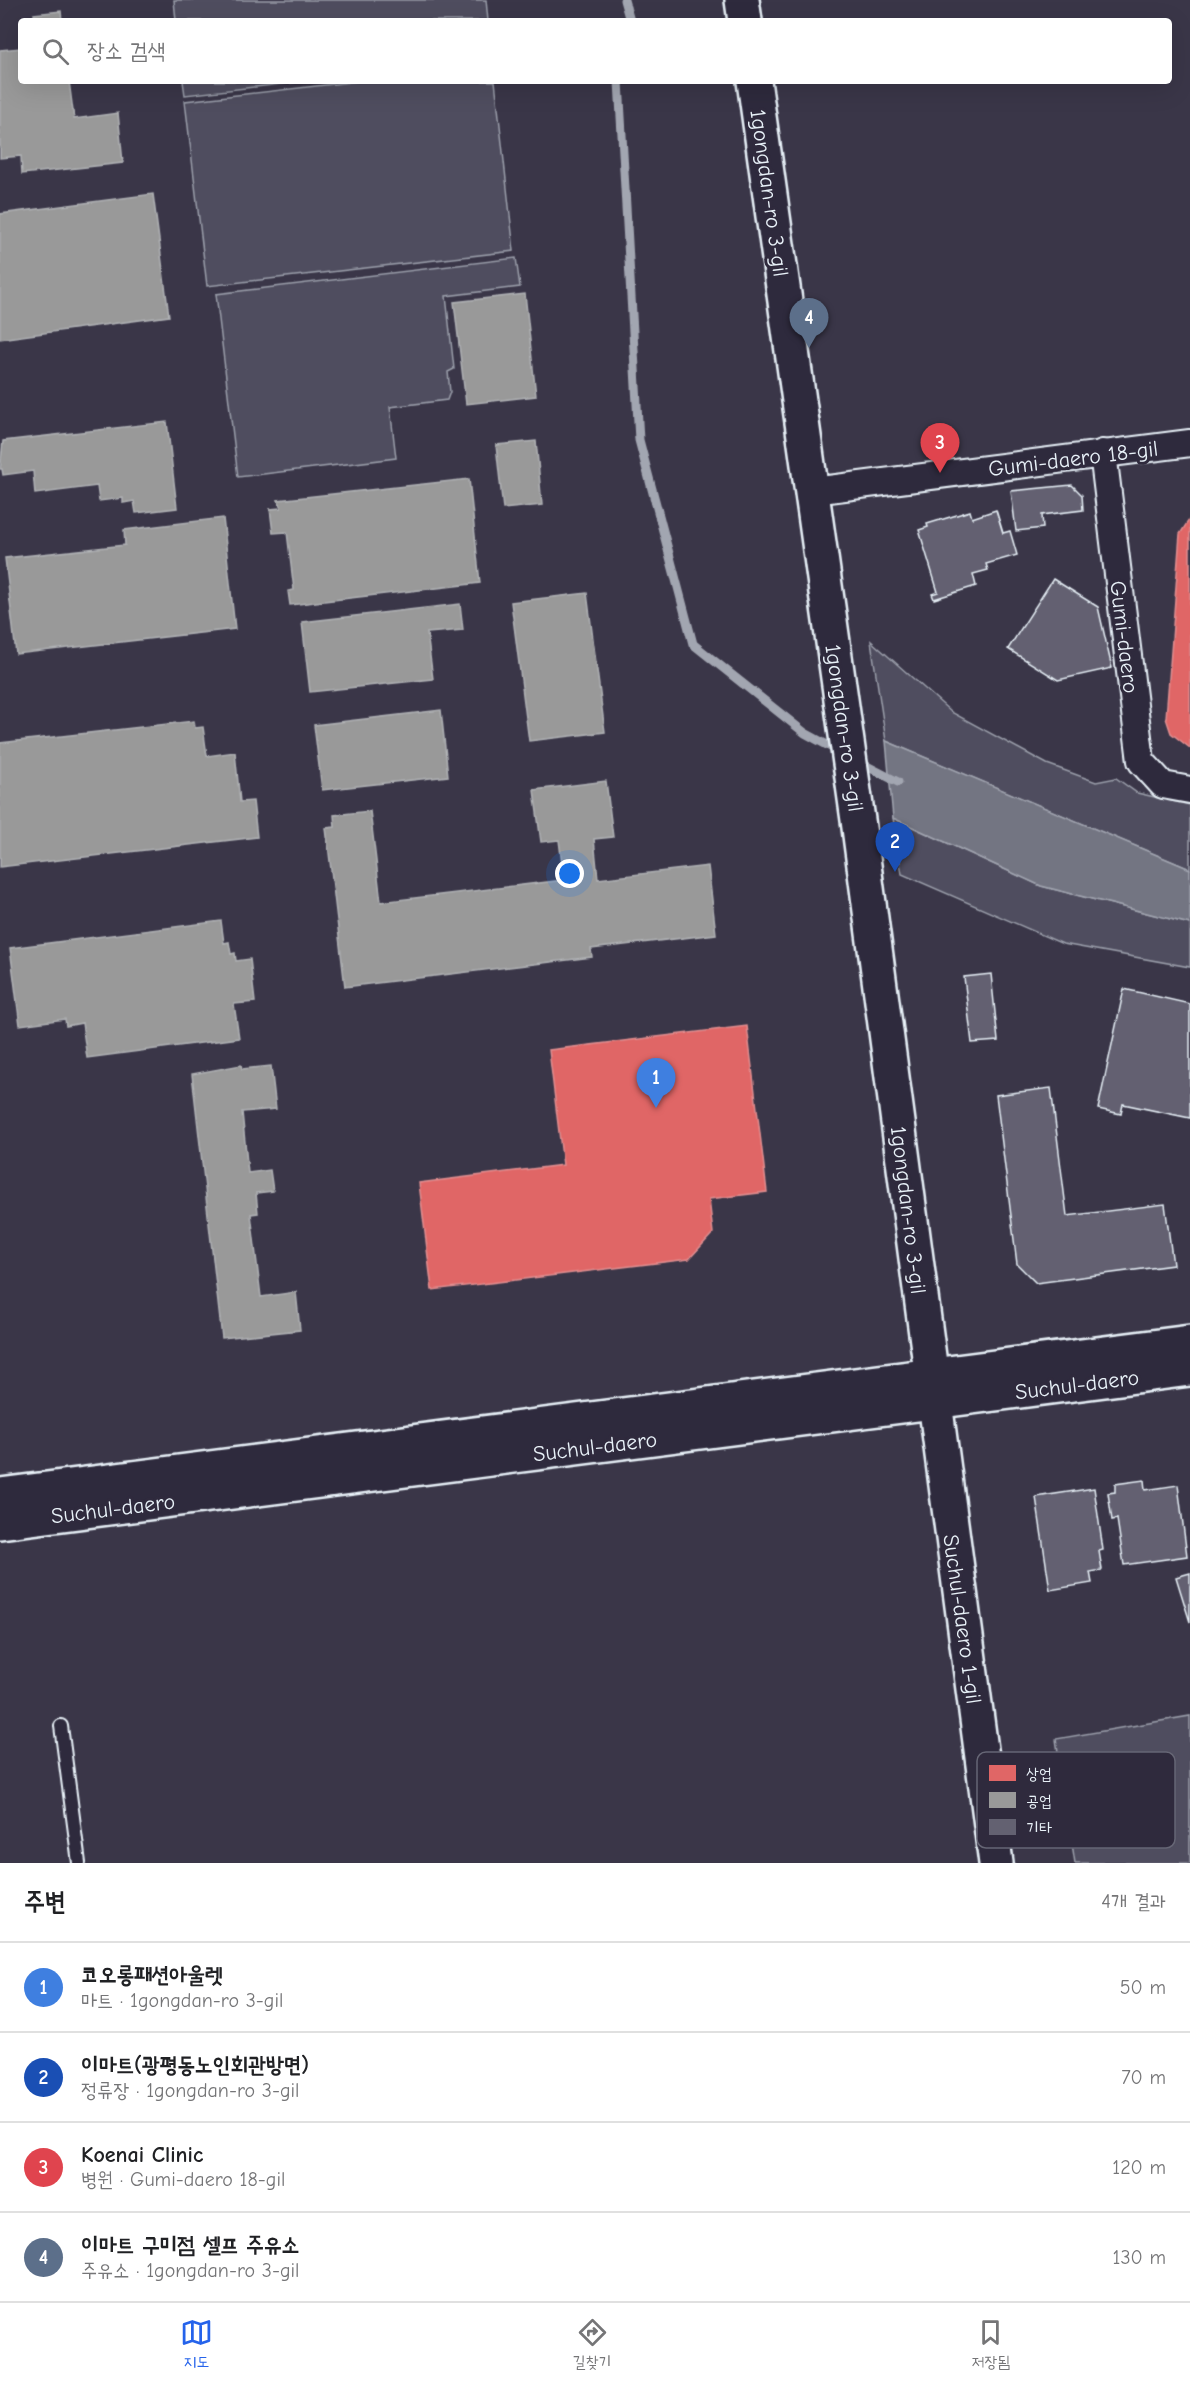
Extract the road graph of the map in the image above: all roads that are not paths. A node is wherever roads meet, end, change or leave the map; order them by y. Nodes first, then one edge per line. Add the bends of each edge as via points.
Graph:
1 (742, 0) edge
2 (745, 18) edge
3 (754, 84) edge
4 (1190, 443) edge
5 (1102, 453) junction
6 (813, 491) junction
7 (1190, 790) edge
8 (1190, 1342) edge
9 (1190, 1369) edge
10 (932, 1389) junction
11 (0, 1495) edge
12 (0, 1522) edge
13 (62, 1726) dead end
14 (981, 1752) edge
15 (994, 1848) edge
16 (79, 1863) edge
17 (996, 1863) edge

1 - 2 main road
3 - 6 main road, 1gongdan-ro 3-gil
4 - 5 street, Gumi-daero 18-gil
5 - 6 street, Gumi-daero 18-gil
5 - 7 street, Gumi-daero via 1141,761 1162,785
6 - 10 main road, 1gongdan-ro 3-gil
8 - 10 main road, Suchul-daero
9 - 10 main road, Suchul-daero
10 - 11 main road, Suchul-daero
10 - 12 main road, Suchul-daero
10 - 14 main road, Suchul-daero 1-gil
13 - 16 lane
15 - 17 main road, Suchul-daero 1-gil

